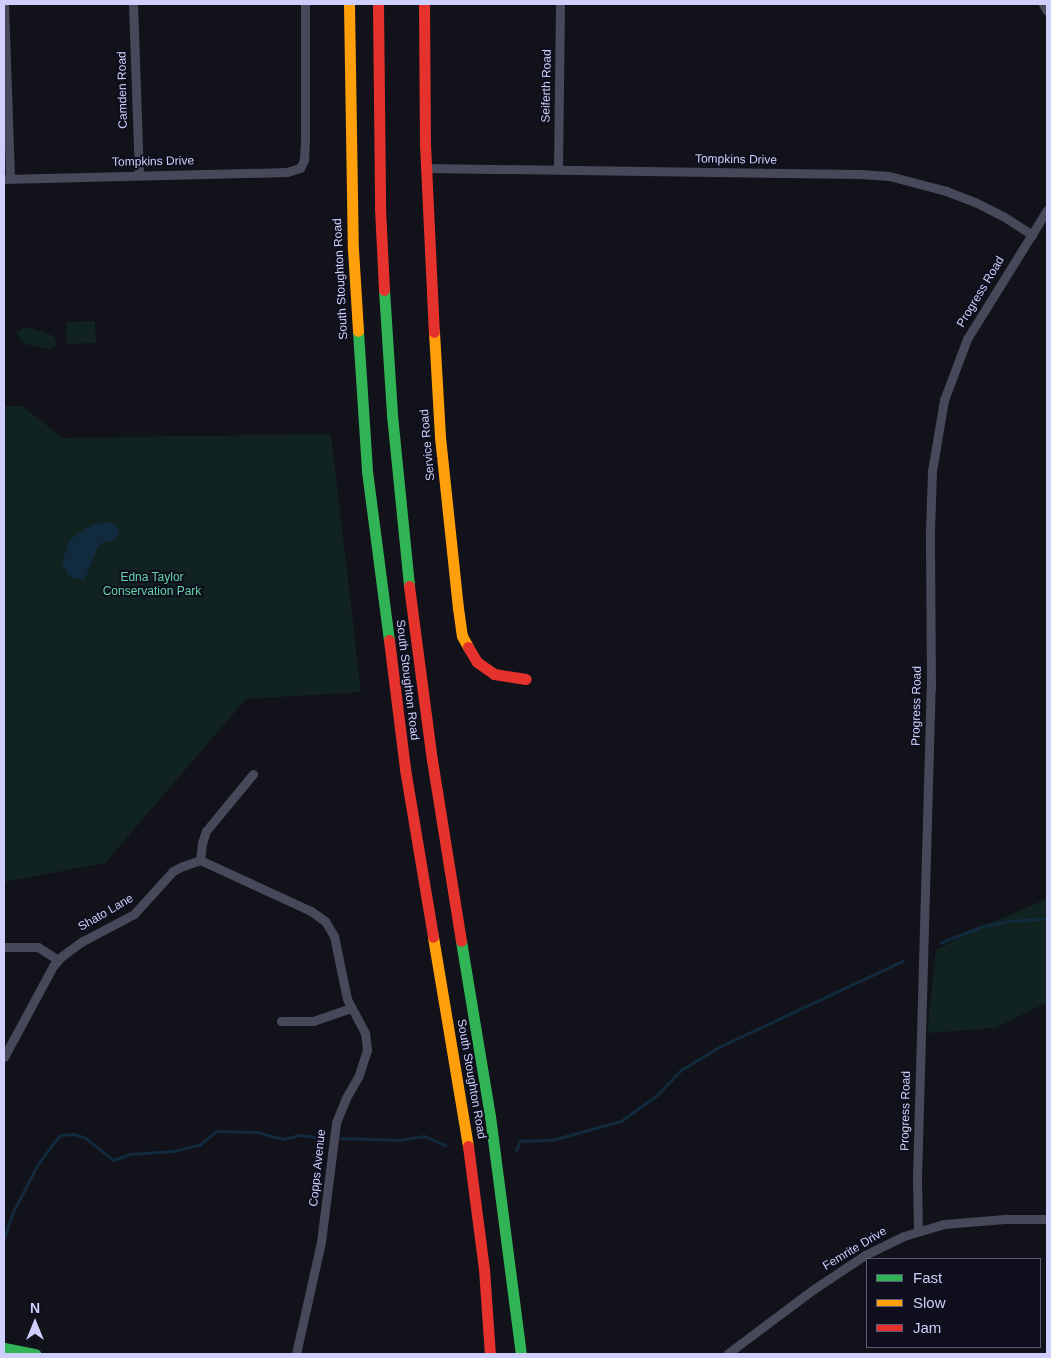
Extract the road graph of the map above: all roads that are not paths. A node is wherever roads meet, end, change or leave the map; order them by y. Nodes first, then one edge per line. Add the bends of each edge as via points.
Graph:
1 (4, 4) edge
2 (133, 4) edge
3 (305, 4) edge
4 (349, 4) edge
5 (378, 4) edge
6 (424, 4) edge
7 (560, 4) edge
8 (1043, 4) edge
9 (1047, 11) edge
10 (427, 168) junction
11 (558, 170) junction
12 (139, 175) junction
13 (7, 178) edge
14 (1047, 210) edge
15 (1032, 235) junction
16 (526, 679) dead end
17 (253, 774) dead end
18 (200, 860) junction
19 (4, 947) edge
20 (58, 960) junction
21 (351, 1008) junction
22 (281, 1021) dead end
23 (4, 1057) edge
24 (1047, 1219) edge
25 (918, 1231) junction
26 (489, 1333) junction
27 (4, 1348) edge
28 (35, 1354) edge
29 (296, 1354) edge
30 (485, 1354) edge
31 (490, 1354) edge
32 (521, 1354) edge
33 (727, 1354) edge

1 - 13 street
2 - 12 street, Camden Road
3 - 12 street, Tompkins Drive via 305,142 302,166 287,172
4 - 26 main road, South Stoughton Road via 352,230 367,471 403,760 474,1182
5 - 32 main road, South Stoughton Road via 384,292 405,554 434,770 492,1133
6 - 10 main road, Service Road
7 - 11 street, Seiferth Road
8 - 9 street
10 - 11 street, Tompkins Drive
10 - 16 main road, Service Road via 440,428 462,636 473,657 488,670 500,676
11 - 15 street, Tompkins Drive via 889,176 975,202
12 - 13 street, Tompkins Drive
14 - 15 street, Progress Road
15 - 25 street, Progress Road via 986,306 956,365 940,418 932,471 931,688
17 - 18 street via 206,831
18 - 20 street, Shato Lane via 173,871 134,914 83,941
18 - 21 street, Copps Avenue via 311,911 330,926
19 - 20 street via 38,947
20 - 23 street, Shato Lane
21 - 22 street via 313,1021
21 - 29 street, Copps Avenue via 365,1034 367,1050 336,1123 322,1235
24 - 25 street, Femrite Drive via 967,1221
25 - 33 street, Femrite Drive via 865,1255
26 - 30 main road
26 - 31 main road, South Stoughton Road
27 - 28 main road

